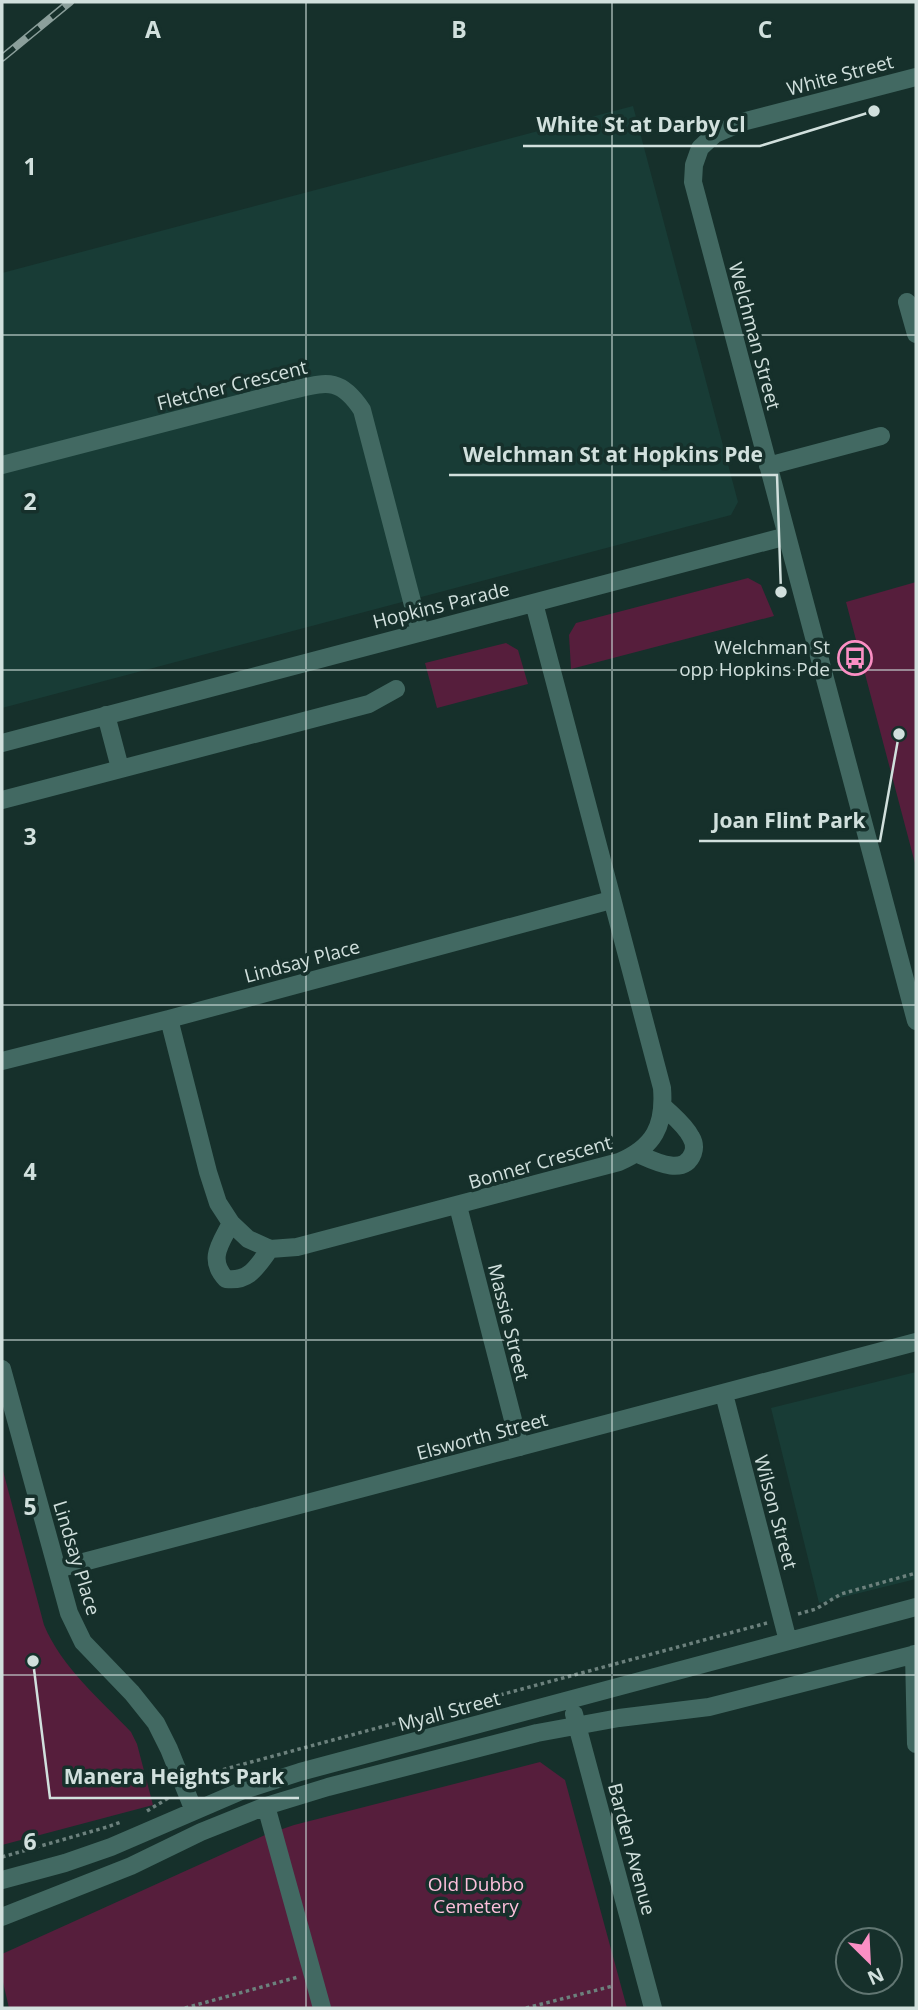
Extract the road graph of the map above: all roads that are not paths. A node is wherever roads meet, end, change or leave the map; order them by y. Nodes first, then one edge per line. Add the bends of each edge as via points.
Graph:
1 (916, 77) edge
2 (700, 148) joint
3 (906, 302) dead end
4 (916, 334) edge
5 (881, 436) dead end
6 (2, 465) edge
7 (768, 466) junction
8 (787, 536) junction
9 (534, 603) junction
10 (420, 632) junction
11 (396, 689) dead end
12 (106, 715) junction
13 (2, 743) edge
14 (120, 768) junction
15 (2, 800) edge
16 (611, 900) junction
17 (169, 1019) junction
18 (916, 1021) edge
19 (2, 1060) edge
20 (664, 1107) junction
21 (638, 1154) junction
22 (457, 1206) junction
23 (231, 1223) junction
24 (270, 1249) junction
25 (916, 1342) edge
26 (2, 1369) edge
27 (724, 1394) junction
28 (9, 1429) edge
29 (520, 1447) junction
30 (58, 1569) junction
31 (916, 1607) edge
32 (788, 1641) junction
33 (915, 1654) edge
34 (570, 1701) junction
35 (577, 1725) junction
36 (916, 1744) edge
37 (266, 1805) junction
38 (194, 1811) junction
39 (2, 1880) edge
40 (2, 1917) edge
41 (322, 2008) edge
42 (653, 2008) edge

1 - 2 street, White Street via 746,121 715,134
2 - 7 street, Welchman Street via 693,182
3 - 4 street
5 - 7 street
6 - 10 street, Fletcher Crescent via 288,391 336,384 351,394 362,410
7 - 8 street, Welchman Street
8 - 9 street, Hopkins Parade
8 - 18 street, Welchman Street
9 - 10 street, Hopkins Parade
9 - 16 street
10 - 12 street, Hopkins Parade
11 - 14 street via 369,704
12 - 13 street, Hopkins Parade
12 - 14 street
14 - 15 street
16 - 17 street, Lindsay Place
16 - 20 street
17 - 19 street, Lindsay Place
17 - 23 street via 208,1172 218,1203
20 - 21 street, Bonner Crescent via 651,1140
20 - 21 street via 692,1137 692,1157 673,1167
21 - 22 street, Bonner Crescent
22 - 24 street, Bonner Crescent via 297,1247
22 - 29 street, Massie Street
23 - 24 street via 248,1239
23 - 24 street via 216,1261 226,1279 237,1281 247,1276
25 - 27 street, Elsworth Street
26 - 28 street, Lindsay Place
27 - 29 street, Elsworth Street
27 - 32 street, Wilson Street
28 - 30 street, Lindsay Place
29 - 30 street, Elsworth Street
30 - 38 street, Lindsay Place via 69,1613 83,1642 156,1723
31 - 32 street, Myall Street
32 - 34 street, Myall Street
33 - 35 street via 709,1707
33 - 36 street
34 - 35 street, Barden Avenue
34 - 38 street, Myall Street via 300,1772
35 - 37 street
35 - 42 street, Barden Avenue
37 - 40 street
37 - 41 street
38 - 39 street, Myall Street via 111,1847

